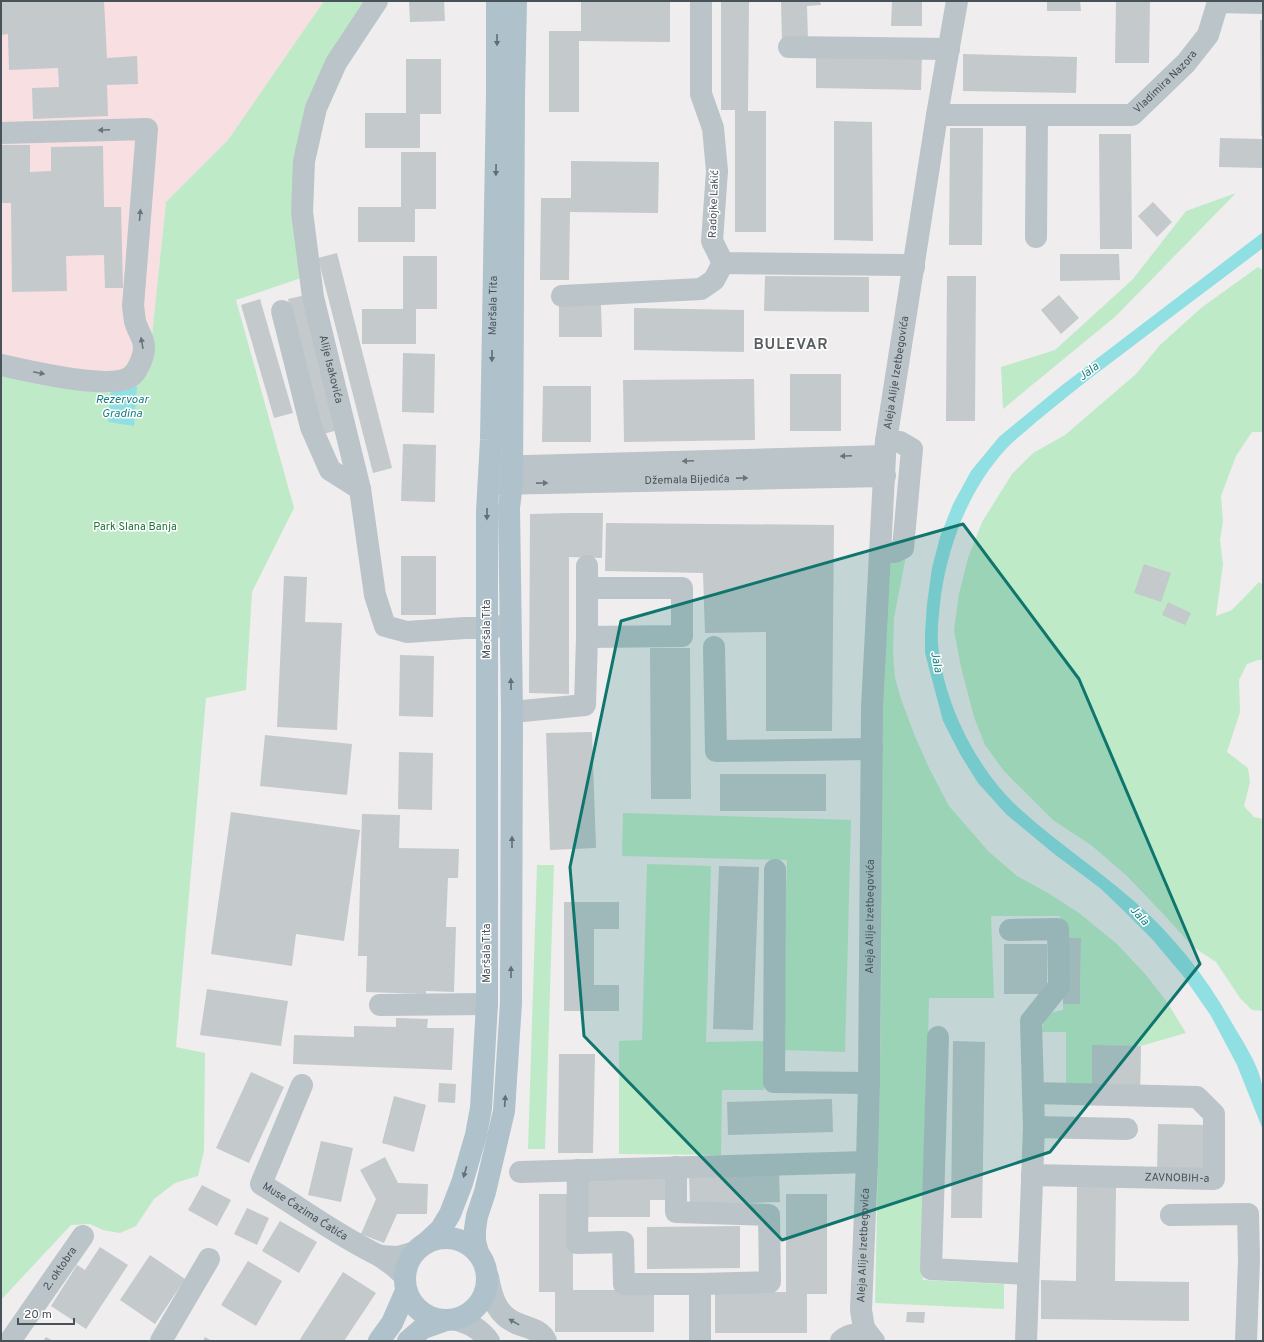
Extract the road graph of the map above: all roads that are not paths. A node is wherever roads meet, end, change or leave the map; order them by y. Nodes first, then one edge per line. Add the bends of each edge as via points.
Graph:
1 (377, 1) edge
2 (497, 1) edge
3 (516, 1) edge
4 (701, 1) edge
5 (957, 1) edge
6 (1263, 3) edge
7 (789, 47) dead end
8 (949, 49) junction
9 (937, 115) junction
10 (1037, 115) junction
11 (1, 133) edge
12 (1036, 237) dead end
13 (723, 263) junction
14 (914, 267) junction
15 (562, 296) dead end
16 (282, 312) dead end
17 (1, 365) edge
18 (886, 457) junction
19 (489, 475) junction
20 (512, 475) junction
21 (360, 489) junction
22 (880, 552) junction
23 (587, 566) dead end
24 (587, 588) junction
25 (510, 625) junction
26 (487, 628) junction
27 (587, 637) junction
28 (714, 647) dead end
29 (512, 712) junction
30 (872, 748) junction
31 (776, 870) dead end
32 (1010, 930) dead end
33 (511, 1003) junction
34 (487, 1004) junction
35 (380, 1005) dead end
36 (938, 1037) dead end
37 (869, 1083) junction
38 (302, 1085) dead end
39 (1033, 1093) junction
40 (1034, 1127) junction
41 (1128, 1129) dead end
42 (867, 1162) junction
43 (676, 1167) junction
44 (578, 1170) junction
45 (520, 1172) dead end
46 (1032, 1175) junction
47 (1171, 1215) dead end
48 (83, 1236) dead end
49 (420, 1248) junction
50 (478, 1253) junction
51 (380, 1256) junction
52 (209, 1259) dead end
53 (1028, 1274) junction
54 (488, 1277) junction
55 (406, 1284) junction
56 (700, 1284) junction
57 (861, 1310) junction
58 (450, 1320) junction
59 (843, 1340) edge
60 (874, 1340) edge
61 (10, 1341) edge
62 (161, 1341) edge
63 (379, 1341) edge
64 (408, 1341) edge
65 (489, 1341) edge
66 (546, 1341) edge
67 (700, 1341) edge
68 (1026, 1341) edge
69 (1246, 1341) edge

1 - 21 street, Alije Isakovića via 336,63 316,108 304,161 302,212 313,297
2 -> 19 main road, Maršala Tita
3 - 20 main road, Maršala Tita
4 - 13 street, Radojke Lakić via 701,94 713,128 717,171 712,241
5 - 8 street, Aleja Alije Izetbegovića
6 - 10 street, Vladimira Nazora via 1218,2 1208,35 1191,58 1132,115
7 - 8 street
8 - 9 street, Aleja Alije Izetbegovića
9 - 10 street, Vladimira Nazora
9 - 14 street, Aleja Alije Izetbegovića
10 - 12 street
17 -> 11 street via 82,380 114,381 130,377 136,371 142,360 144,347 135,322 133,306 147,128
13 - 14 street
13 - 15 street via 714,280 701,289
14 - 18 street, Aleja Alije Izetbegovića
16 - 21 street via 311,427 330,470
18 - 20 street, Džemala Bijedića
18 - 22 street, Aleja Alije Izetbegovića
18 - 22 street, Džemala Bijedića via 900,442 912,449 903,548 895,552
19 - 20 street, Džemala Bijedića
19 -> 26 main road, Maršala Tita
20 - 25 main road, Maršala Tita via 509,508
21 - 26 street, Alije Isakovića via 375,595 385,626 407,632
22 - 30 street, Aleja Alije Izetbegovića
23 - 24 street
24 - 27 street
24 - 27 street via 682,588 682,636
25 - 26 street, Alije Isakovića
29 -> 25 main road, Maršala Tita
26 - 34 main road, Maršala Tita
27 - 29 street via 585,705
28 - 30 street via 716,751
33 -> 29 main road, Maršala Tita
30 - 37 street, Aleja Alije Izetbegovića
31 - 37 street via 774,1082
32 - 39 street via 1058,929 1059,986 1031,1021
33 - 34 main road
50 -> 33 main road, Maršala Tita via 475,1235 477,1216 504,1111
34 - 35 street
34 -> 49 main road, Maršala Tita via 481,1108 476,1135 450,1214 441,1229
36 - 53 street via 931,1269
37 - 42 street, Aleja Alije Izetbegovića
38 - 51 street, Muse Ćazima Ćatića via 261,1184 320,1223
39 - 40 street
39 - 46 street, ZAVNOBIH-a via 1197,1097 1214,1114 1214,1179
40 - 41 street
40 - 46 street
42 - 43 street
42 - 57 street, Aleja Alije Izetbegovića
43 - 44 street
43 - 56 street via 676,1212 769,1215 770,1282
44 - 45 street
44 - 56 street via 577,1243 623,1242 624,1284
46 - 53 street
47 - 69 street via 1248,1214
48 - 61 street, 2. oktobra
49 - 50 main road via 436,1239 448,1238 470,1245
49 - 51 street via 398,1257
49 - 55 main road via 408,1263
50 - 54 main road via 485,1264
51 - 55 street via 394,1266
52 - 62 street
53 - 68 street
54 - 58 main road via 486,1291 480,1304 470,1314
66 -> 54 street via 539,1332 516,1324 499,1310 492,1297
55 - 58 main road via 412,1302 420,1312 431,1318
55 - 63 main road via 392,1323
56 - 67 street
57 - 59 street via 855,1325
57 - 60 street via 864,1328
58 - 64 main road via 423,1328
58 - 65 street via 471,1324
59 - 60 street via 859,1334

